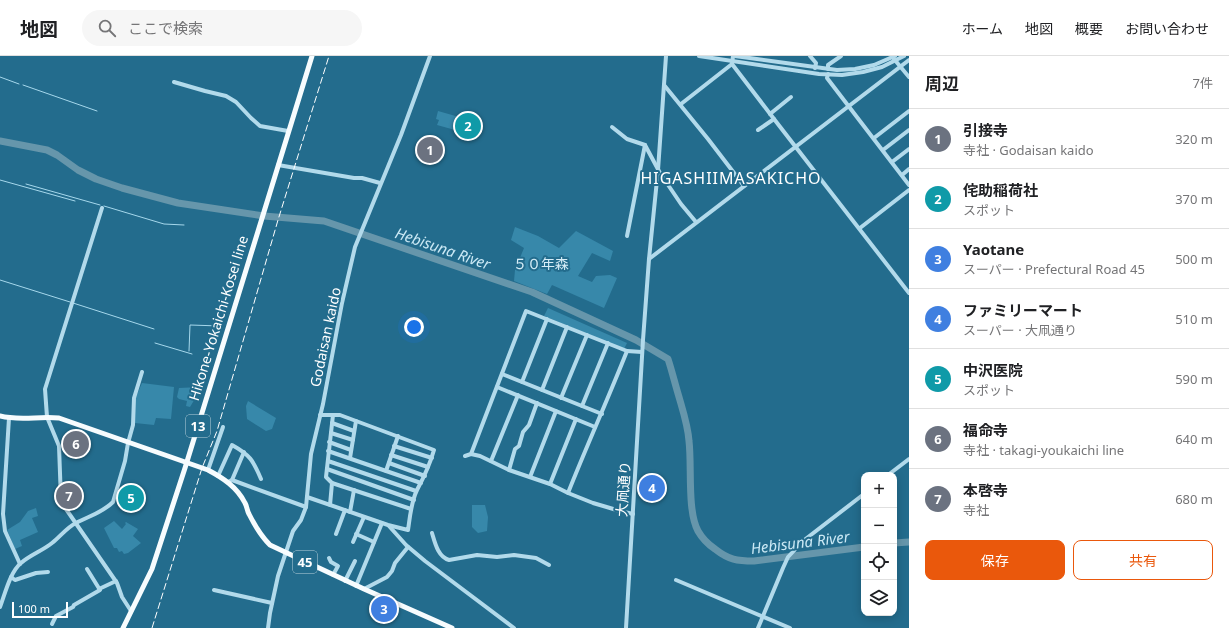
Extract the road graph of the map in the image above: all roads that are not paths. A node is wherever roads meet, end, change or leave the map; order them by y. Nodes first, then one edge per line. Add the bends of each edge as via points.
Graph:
1 (312, 56) edge
2 (430, 56) edge
3 (666, 56) edge
4 (699, 56) edge
5 (810, 56) edge
6 (841, 56) edge
7 (904, 56) edge
8 (745, 57) edge
9 (894, 57) edge
10 (733, 59) edge
11 (909, 60) edge
12 (901, 67) junction
13 (815, 68) junction
14 (828, 72) junction
15 (909, 77) edge
16 (174, 82) dead end
17 (664, 85) junction
18 (791, 97) dead end
19 (681, 104) junction
20 (849, 106) junction
21 (909, 111) edge
22 (770, 114) junction
23 (774, 119) junction
24 (612, 127) dead end
25 (758, 130) dead end
26 (909, 130) edge
27 (288, 132) junction
28 (874, 138) junction
29 (645, 145) junction
30 (796, 147) junction
31 (909, 149) edge
32 (882, 150) junction
33 (892, 162) junction
34 (278, 165) junction
35 (909, 169) edge
36 (658, 170) junction
37 (902, 175) junction
38 (380, 183) junction
39 (909, 185) edge
40 (744, 186) junction
41 (909, 190) edge
42 (102, 208) dead end
43 (696, 222) junction
44 (860, 228) junction
45 (627, 236) dead end
46 (649, 259) junction
47 (909, 293) edge
48 (547, 319) junction
49 (567, 327) junction
50 (587, 335) junction
51 (608, 343) junction
52 (627, 351) junction
53 (642, 352) junction
54 (142, 372) dead end
55 (502, 374) junction
56 (522, 382) junction
57 (497, 387) junction
58 (542, 390) junction
59 (518, 395) junction
60 (561, 398) junction
61 (537, 403) junction
62 (582, 406) junction
63 (556, 411) junction
64 (602, 414) junction
65 (320, 415) junction
66 (333, 415) junction
67 (0, 416) edge
68 (47, 417) junction
69 (10, 418) junction
70 (576, 419) junction
71 (356, 421) junction
72 (332, 423) junction
73 (223, 427) dead end
74 (595, 427) junction
75 (354, 431) junction
76 (330, 433) junction
77 (398, 436) junction
78 (353, 440) junction
79 (128, 442) junction
80 (329, 442) junction
81 (394, 446) junction
82 (351, 450) junction
83 (328, 451) junction
84 (244, 452) junction
85 (471, 454) junction
86 (391, 455) junction
87 (465, 456) dead end
88 (350, 458) junction
89 (432, 458) junction
90 (909, 459) edge
91 (328, 461) junction
92 (491, 461) junction
93 (389, 463) junction
94 (187, 464) junction
95 (428, 467) junction
96 (208, 470) junction
97 (327, 470) junction
98 (509, 470) junction
99 (386, 471) junction
100 (892, 472) edge
101 (218, 476) junction
102 (425, 476) junction
103 (530, 477) junction
104 (261, 479) dead end
105 (230, 481) junction
106 (332, 483) junction
107 (421, 483) junction
108 (550, 484) junction
109 (354, 490) junction
110 (416, 492) junction
111 (568, 493) junction
112 (861, 496) edge
113 (307, 497) junction
114 (414, 500) junction
115 (330, 505) junction
116 (306, 507) junction
117 (411, 509) junction
118 (347, 511) junction
119 (2, 513) edge
120 (633, 514) junction
121 (364, 517) junction
122 (76, 523) junction
123 (382, 523) junction
124 (388, 525) junction
125 (432, 533) dead end
126 (336, 534) dead end
127 (356, 534) junction
128 (353, 542) dead end
129 (374, 542) junction
130 (408, 547) junction
131 (286, 552) junction
132 (329, 558) dead end
133 (355, 561) dead end
134 (20, 564) junction
135 (549, 565) dead end
136 (87, 569) dead end
137 (48, 572) dead end
138 (333, 575) junction
139 (11, 577) junction
140 (676, 580) dead end
141 (116, 581) junction
142 (345, 581) junction
143 (356, 586) junction
144 (99, 588) junction
145 (214, 590) dead end
146 (364, 590) junction
147 (272, 603) junction
148 (0, 607) edge
149 (131, 611) junction
150 (762, 616) junction
151 (52, 624) dead end
152 (123, 628) edge
153 (268, 628) edge
154 (452, 628) edge
155 (514, 628) edge
156 (626, 628) edge
157 (758, 628) edge
158 (790, 628) edge

1 - 27 main road, Hikone-Yokaichi-Kosei line / 13
2 - 38 street, Godaisan kaido
3 - 17 street, 大凧通り
4 - 10 street
5 - 13 street via 816,63
6 - 14 street via 828,65
7 - 9 street
8 - 10 street
8 - 13 street
9 - 12 street
9 - 14 street via 882,67 864,72 842,75
10 - 14 street
10 - 19 street
10 - 22 street
11 - 12 street
12 - 15 street
12 - 20 street
13 - 14 street
14 - 20 street via 827,78
16 - 27 street via 226,96 236,102 260,126
17 - 19 street
17 - 36 street, 大凧通り
18 - 22 street
19 - 40 street
20 - 28 street
20 - 30 street
21 - 28 street
22 - 23 street
23 - 25 street
23 - 30 street
24 - 29 street via 627,139
26 - 32 street
27 - 34 main road, Hikone-Yokaichi-Kosei line / 13
28 - 32 street
29 - 36 street
29 - 45 street
30 - 40 street
30 - 44 street
31 - 33 street
32 - 33 street
33 - 37 street
34 - 38 street
34 - 94 main road, Hikone-Yokaichi-Kosei line / 13
35 - 37 street
36 - 43 street
36 - 46 street, 大凧通り
37 - 39 street
38 - 65 street, Godaisan kaido via 355,247
40 - 43 street
41 - 44 street
42 - 68 street via 46,389
43 - 46 street
44 - 47 street
46 - 53 street, 大凧通り
48 - 49 street
48 - 55 street via 526,311
48 - 56 street
49 - 50 street
49 - 58 street
50 - 51 street
50 - 60 street
51 - 52 street
51 - 62 street
52 - 53 street
52 - 64 street
53 - 120 street, 大凧通り
54 - 79 street via 134,398 133,425
55 - 56 street
55 - 57 street
56 - 58 street
57 - 59 street
57 - 85 street
58 - 60 street
59 - 61 street
59 - 92 street
60 - 62 street
61 - 63 street
61 - 98 street via 519,446 515,449
62 - 64 street
63 - 70 street
63 - 103 street
64 - 74 street
65 - 66 street
65 - 113 street, Godaisan kaido via 311,454
66 - 71 street
66 - 72 street
67 - 69 main road
68 - 69 main road
68 - 79 main road via 80,424
68 - 122 street via 59,446 61,500
69 - 119 street
70 - 74 street
70 - 108 street
71 - 75 street
71 - 77 street
72 - 75 street
72 - 76 street
73 - 96 street
74 - 111 street
75 - 78 street
76 - 78 street
76 - 80 street
77 - 81 street
77 - 89 street via 434,450
78 - 82 street
79 - 94 main road
79 - 122 street via 113,502
80 - 82 street
80 - 83 street
81 - 86 street
81 - 89 street
82 - 88 street
83 - 88 street
83 - 91 street
84 - 101 street via 232,445
84 - 104 street via 256,466
84 - 105 street
85 - 87 street
85 - 92 street
86 - 93 street
86 - 95 street
88 - 99 street
89 - 95 street
90 - 100 street
91 - 97 street
91 - 110 street
92 - 98 street
93 - 99 street
93 - 102 street
94 - 96 main road, 45
94 - 149 main road, Hikone-Yokaichi-Kosei line / 13 via 152,569
95 - 102 street
96 - 101 main road, 45
97 - 106 street via 326,477
97 - 114 street
98 - 103 street
99 - 107 street
101 - 105 main road, 45
102 - 107 street
103 - 108 street
105 - 116 street
105 - 131 main road, 45 via 245,502 261,536 270,545
106 - 109 street
106 - 115 street
107 - 110 street
108 - 111 street
109 - 117 street
109 - 118 street
110 - 114 street
111 - 120 street
112 - 150 street via 803,541 788,557
113 - 115 street
113 - 116 street, Godaisan kaido
114 - 117 street
115 - 118 street
116 - 131 street, Godaisan kaido
117 - 124 street via 408,530
118 - 121 street
118 - 126 street
119 - 134 street via 5,531
120 - 156 street, 大凧通り
121 - 123 street
121 - 127 street
122 - 134 street via 51,544
122 - 141 street
123 - 124 street
123 - 129 street
124 - 130 street
125 - 135 street via 440,555 448,560 482,555 514,555 536,558
127 - 128 street
127 - 129 street
129 - 143 street
130 - 146 street via 387,577
130 - 155 street
131 - 138 main road, 45
131 - 147 street, Godaisan kaido
132 - 138 street via 338,566
133 - 142 street
134 - 139 street
136 - 144 street
137 - 139 street via 16,580
138 - 142 main road, 45
139 - 148 street
140 - 150 street
141 - 144 street
141 - 149 street
142 - 143 main road, 45
143 - 146 main road, 45
144 - 151 street via 100,590 56,616
145 - 147 street
146 - 154 main road, 45
147 - 153 street, Godaisan kaido
149 - 152 main road, Hikone-Yokaichi-Kosei line / 13
150 - 157 street
150 - 158 street

